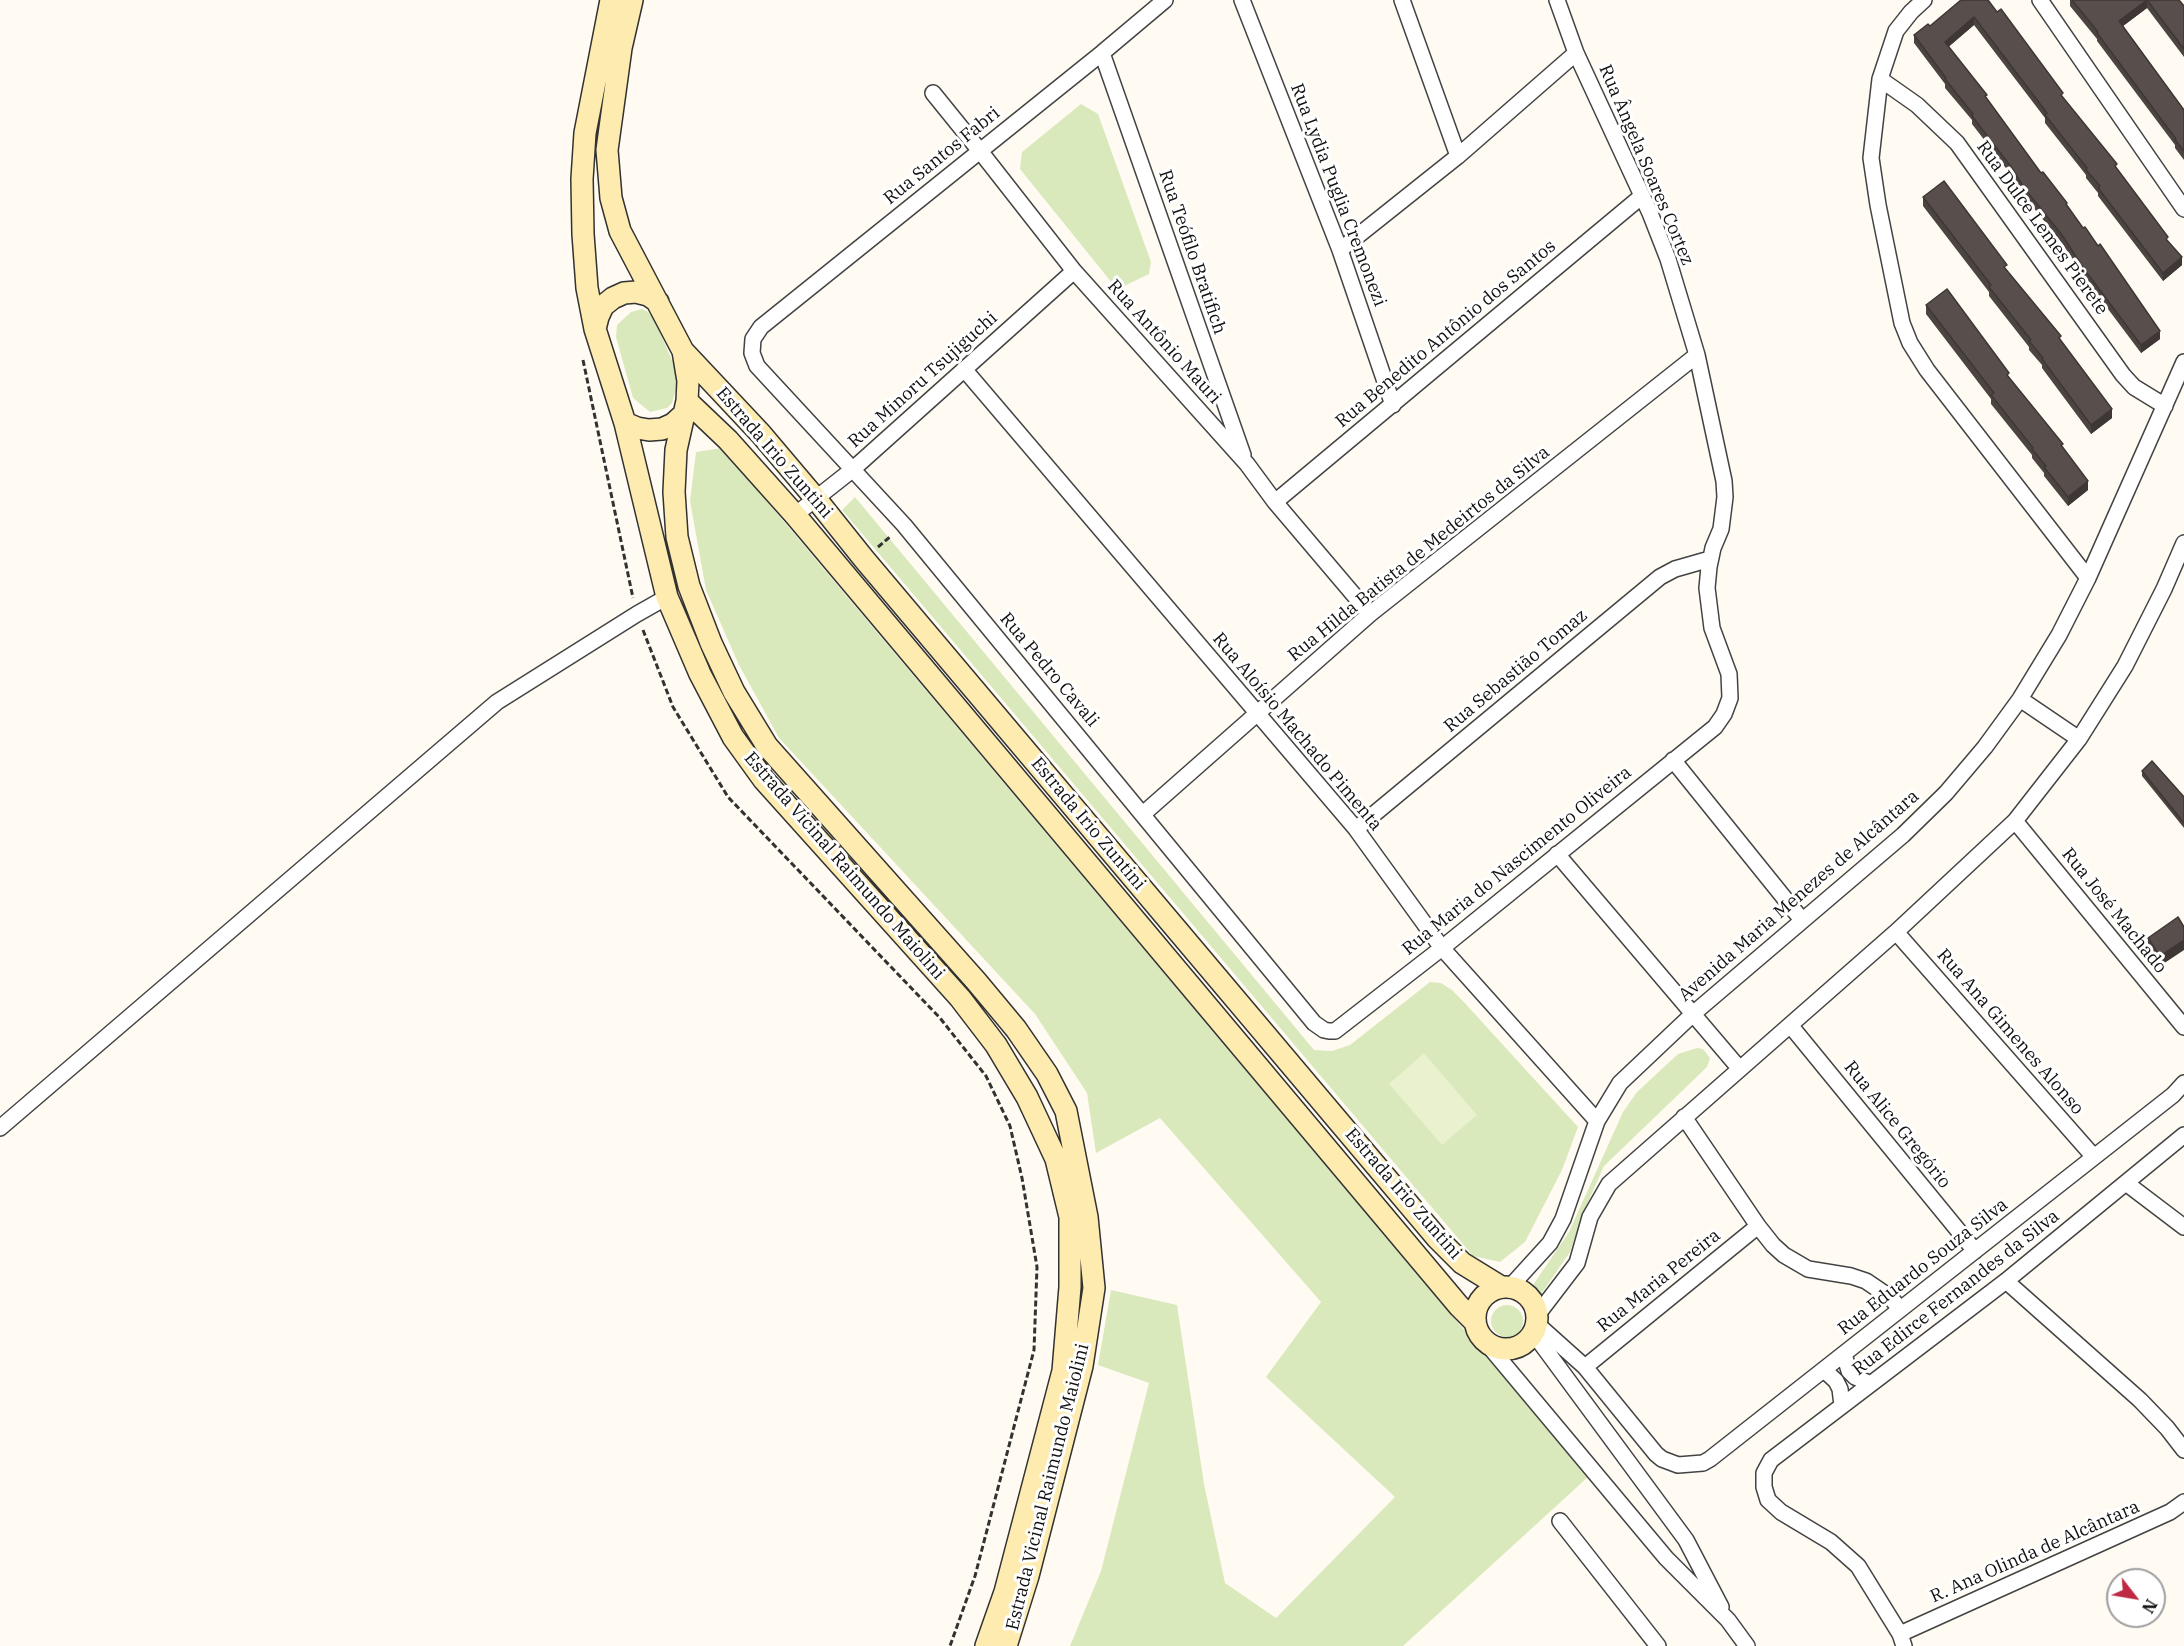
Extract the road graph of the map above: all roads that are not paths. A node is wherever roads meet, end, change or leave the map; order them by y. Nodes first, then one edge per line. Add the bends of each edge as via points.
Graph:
1 (611, 0) edge
2 (633, 0) edge
3 (1165, 0) edge
4 (1242, 0) edge
5 (1402, 0) edge
6 (1557, 0) edge
7 (1924, 0) edge
8 (2040, 0) edge
9 (1102, 53) junction
10 (1576, 53) junction
11 (1880, 79) junction
12 (933, 93) dead end
13 (980, 151) junction
14 (1458, 156) junction
15 (1642, 196) junction
16 (2184, 209) edge
17 (1340, 250) junction
18 (1074, 271) junction
19 (658, 302) junction
20 (595, 329) junction
21 (751, 348) joint
22 (684, 351) junction
23 (1697, 355) junction
24 (2184, 362) edge
25 (964, 369) junction
26 (1393, 405) junction
27 (2165, 406) junction
28 (685, 408) junction
29 (625, 423) junction
30 (1246, 464) junction
31 (852, 470) junction
32 (816, 499) junction
33 (1275, 502) junction
34 (795, 515) junction
35 (2184, 543) edge
36 (1710, 559) junction
37 (2088, 578) junction
38 (668, 597) junction
39 (1370, 614) junction
40 (1730, 698) joint
41 (2020, 699) junction
42 (1257, 714) junction
43 (2079, 739) junction
44 (1673, 760) junction
45 (1143, 814) junction
46 (2015, 820) junction
47 (1356, 830) junction
48 (1557, 854) junction
49 (1802, 920) junction
50 (1896, 932) junction
51 (1442, 948) junction
52 (1694, 1013) junction
53 (1314, 1023) joint
54 (1790, 1025) junction
55 (2184, 1027) edge
56 (1739, 1068) junction
57 (2184, 1083) edge
58 (1684, 1117) junction
59 (1597, 1121) junction
60 (0, 1128) edge
61 (2184, 1135) edge
62 (2094, 1157) junction
63 (2126, 1183) junction
64 (1758, 1226) junction
65 (2184, 1227) edge
66 (1975, 1251) junction
67 (2006, 1281) junction
68 (1505, 1287) junction
69 (1900, 1309) junction
70 (1475, 1322) junction
71 (1536, 1324) junction
72 (1488, 1345) junction
73 (1844, 1354) junction
74 (1585, 1366) junction
75 (1824, 1370) junction
76 (1871, 1384) junction
77 (1842, 1406) junction
78 (2184, 1450) edge
79 (2184, 1502) edge
80 (1560, 1521) dead end
81 (1728, 1620) junction
82 (1902, 1640) edge
83 (986, 1646) edge
84 (1006, 1646) edge
85 (1658, 1646) edge
86 (1747, 1646) edge

1 - 20 main road, Estrada Vicinal Raimundo Maiolini via 585,133 582,179 586,277
2 - 19 main road via 621,48 607,150 611,198 620,231
3 - 9 street, Rua Santos Fabri
4 - 17 street, Rua Lydia Puglia Cremonezi
5 - 14 street
6 - 10 street, Rua Ângela Soares Cortez
7 - 11 street via 1896,32
8 - 16 street
9 - 13 street, Rua Santos Fabri
9 - 30 street, Rua Teófilo Bratifich
10 - 14 street
10 - 15 street, Rua Ângela Soares Cortez
11 - 27 street, Rua Dulce Lemes Pierete via 1917,105 1957,143 2123,375 2134,387
11 - 37 street via 1871,158 1873,177 1902,323 1910,343
12 - 13 street, Rua Antônio Mauri
13 - 18 street, Rua Antônio Mauri
13 - 21 street, Rua Santos Fabri via 761,327
14 - 17 street
15 - 23 street, Rua Ângela Soares Cortez via 1668,259
15 - 26 street, Rua Benedito Antônio dos Santos
17 - 26 street, Rua Lydia Puglia Cremonezi
18 - 25 street, Rua Minoru Tsujiguchi
18 - 30 street, Rua Antônio Mauri
19 - 20 main road via 648,295 624,293 603,306
19 - 22 main road
20 - 29 main road, Estrada Vicinal Raimundo Maiolini
21 - 31 street, Rua Pedro Cavali via 757,366
22 - 28 main road, Estrada Vicinal Raimundo Maiolini via 688,381
22 - 32 main road, Estrada Irio Zuntini
23 - 36 street, Rua Ângela Soares Cortez via 1724,481 1721,529
23 - 39 street, Rua Hilda Batista de Medeirtos da Silva
24 - 27 street, Avenida Maria Menezes de Alcântara
25 - 31 street, Rua Minoru Tsujiguchi
25 - 42 street, Rua Aloísio Machado Pimenta
26 - 33 street, Rua Benedito Antônio dos Santos
27 - 37 street, Avenida Maria Menezes de Alcântara
28 - 29 main road via 673,424 662,429 649,430
28 - 34 main road, Estrada Irio Zuntini via 728,440
28 - 84 main road, Estrada Vicinal Raimundo Maiolini via 676,450 677,537 689,586 734,692 767,746 1016,1029 1047,1074 1066,1111 1087,1217 1094,1288 1082,1366
29 - 38 main road, Estrada Vicinal Raimundo Maiolini
30 - 33 street, Rua Antônio Mauri
31 - 32 street, Rua Minoru Tsujiguchi
31 - 45 street, Rua Pedro Cavali via 904,525
32 - 34 street, Rua Minoru Tsujiguchi
32 - 68 main road, Estrada Irio Zuntini via 1437,1238 1462,1263
33 - 39 street, Rua Antônio Mauri
34 - 70 main road, Estrada Irio Zuntini
35 - 43 street via 2125,666
36 - 40 street, Rua Ângela Soares Cortez via 1708,608 1729,674
36 - 47 street, Rua Sebastião Tomaz via 1660,577
37 - 41 street, Avenida Maria Menezes de Alcântara
38 - 60 street via 497,702
38 - 83 main road, Estrada Vicinal Raimundo Maiolini via 700,674 733,737 764,780 960,998 996,1045 1028,1097 1056,1159 1070,1217 1070,1287 1063,1371 1005,1592
39 - 42 street, Rua Hilda Batista de Medeirtos da Silva
40 - 44 street, Rua Maria do Nascimento Oliveira via 1715,727
41 - 43 street
41 - 49 street, Avenida Maria Menezes de Alcântara via 1946,793 1874,861
42 - 45 street, Rua Hilda Batista de Medeirtos da Silva
42 - 47 street, Rua Aloísio Machado Pimenta
43 - 46 street
44 - 48 street, Rua Maria do Nascimento Oliveira
44 - 49 street
45 - 53 street, Rua Pedro Cavali
46 - 50 street
46 - 55 street, Rua José Machado
47 - 51 street, Rua Aloísio Machado Pimenta
48 - 51 street, Rua Maria do Nascimento Oliveira
48 - 52 street
49 - 52 street, Avenida Maria Menezes de Alcântara
50 - 54 street
50 - 62 street, Rua Ana Gimenes Alonso
51 - 53 street, Rua Maria do Nascimento Oliveira via 1335,1031
51 - 59 street, Rua Aloísio Machado Pimenta
52 - 56 street
52 - 59 street, Avenida Maria Menezes de Alcântara via 1620,1083
54 - 56 street
54 - 66 street, Rua Alice Gregório
56 - 58 street
57 - 62 street, Rua Eduardo Souza Silva
58 - 64 street
58 - 71 street via 1609,1184 1590,1217 1577,1263
59 - 68 street, Avenida Maria Menezes de Alcântara via 1563,1219 1550,1244
61 - 63 street, Rua Edirce Fernandes da Silva
62 - 66 street, Rua Eduardo Souza Silva
63 - 65 street
63 - 67 street, Rua Edirce Fernandes da Silva
64 - 69 street via 1773,1245 1796,1263 1866,1281
64 - 74 street, Rua Maria Pereira
66 - 69 street, Rua Eduardo Souza Silva
67 - 76 street, Rua Edirce Fernandes da Silva
67 - 78 street via 2140,1400
68 - 70 main road via 1484,1296
68 - 71 main road via 1528,1296 1534,1304
69 - 73 street, Rua Eduardo Souza Silva
70 - 72 main road
71 - 72 main road via 1527,1342 1508,1350
71 - 74 street
71 - 81 street via 1686,1540
72 - 81 street via 1666,1558
73 - 75 street, Rua Eduardo Souza Silva
73 - 76 street via 1849,1371
74 - 75 street, Rua Eduardo Souza Silva via 1650,1448 1662,1459 1678,1465 1695,1465 1710,1459
75 - 77 street via 1840,1389
76 - 77 street, Rua Edirce Fernandes da Silva
77 - 82 street, Rua Edirce Fernandes da Silva via 1771,1460 1764,1473 1764,1487 1768,1500 1781,1512 1831,1542 1858,1566
79 - 82 street, R. Ana Olinda de Alcântara
80 - 85 street
81 - 86 street

